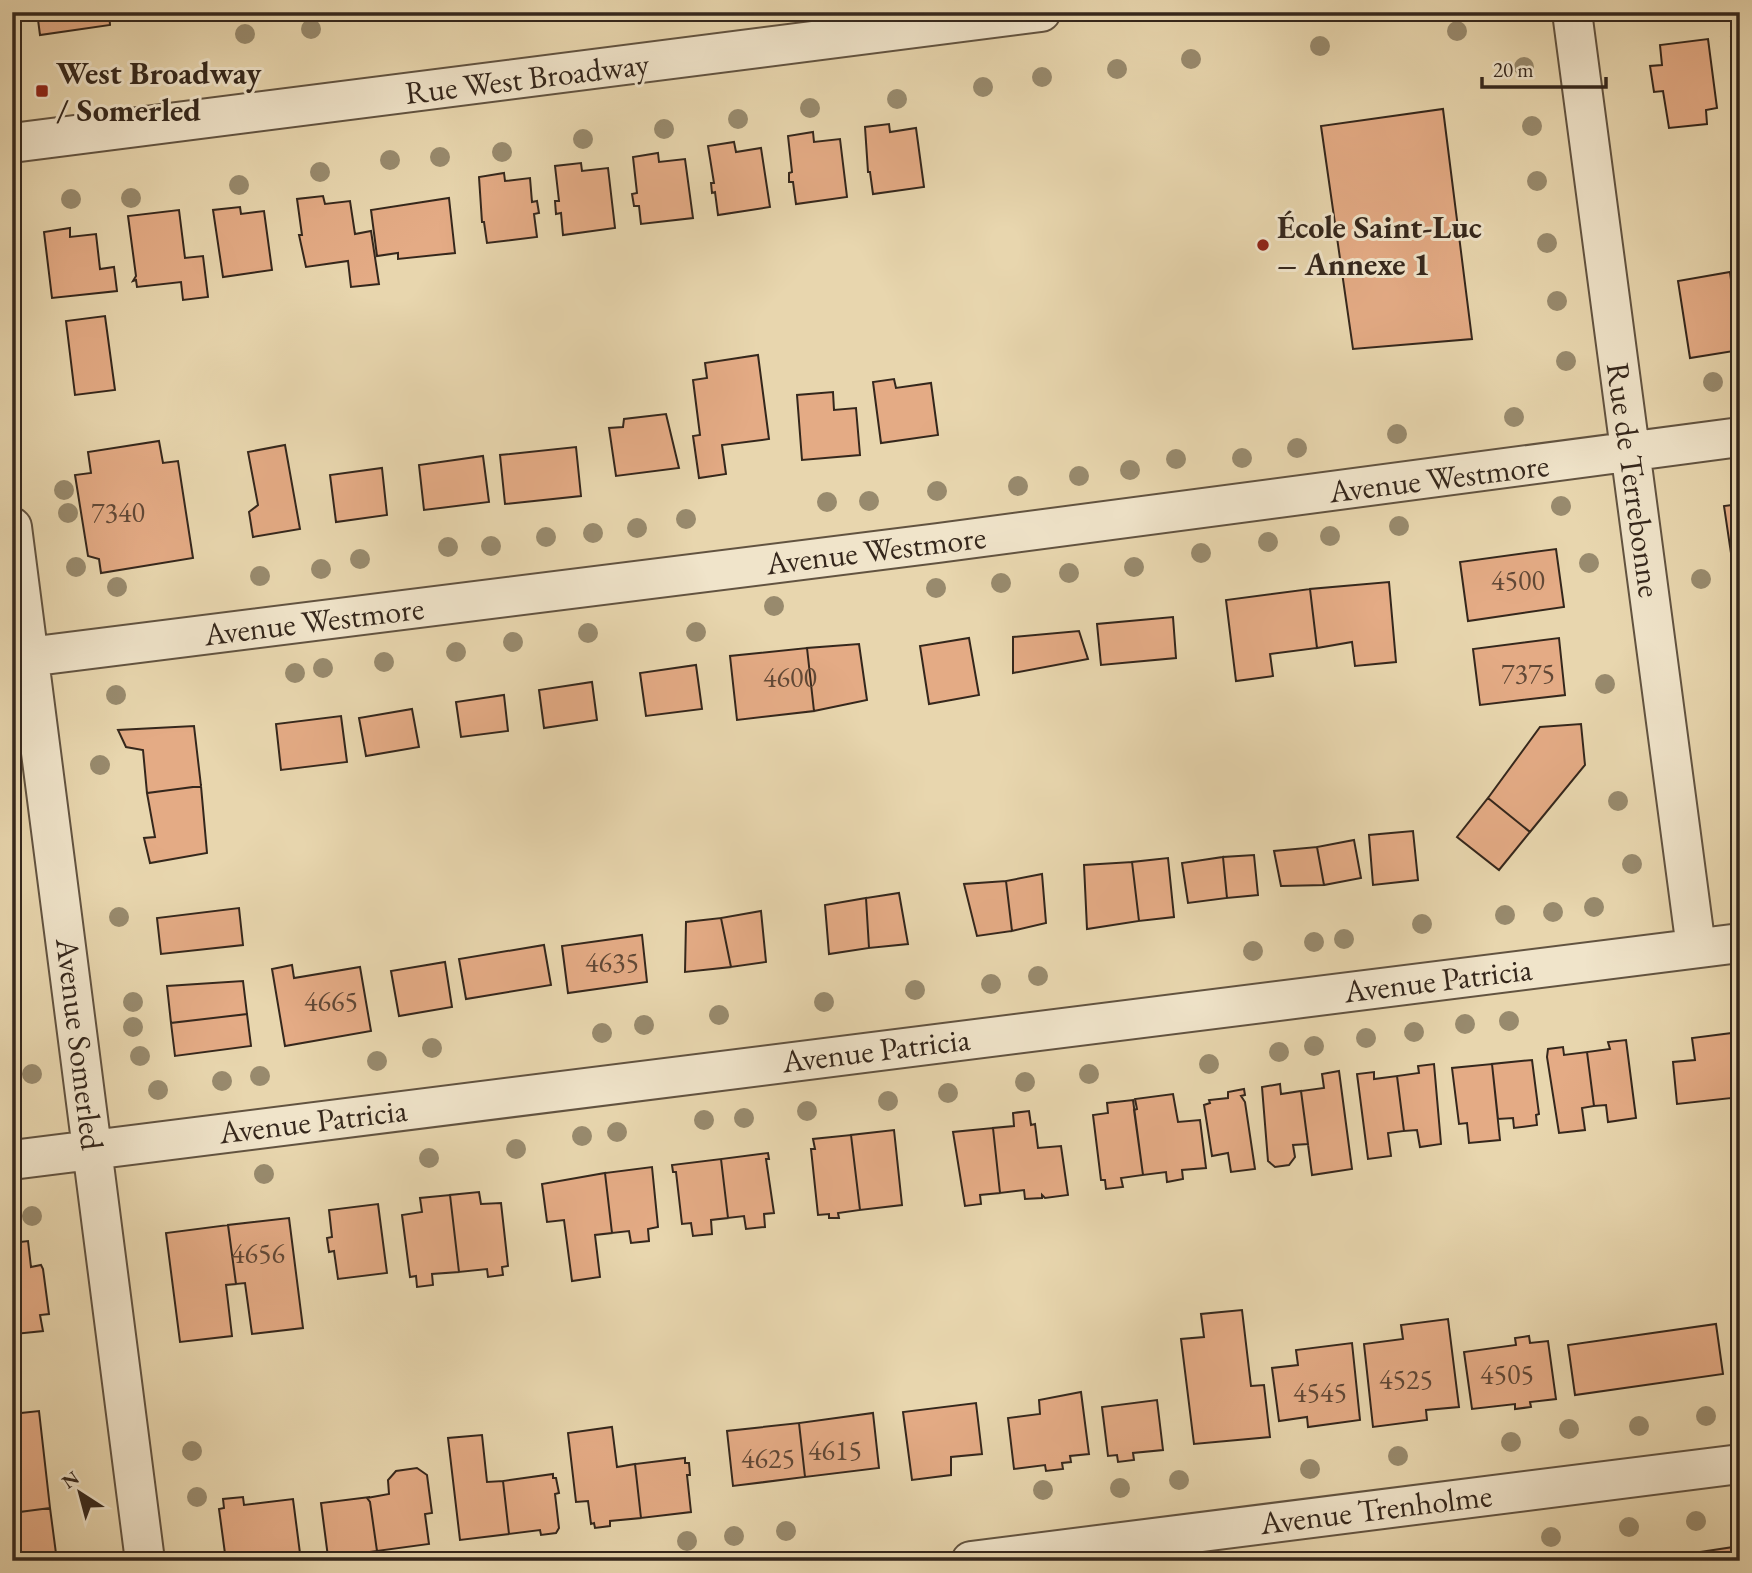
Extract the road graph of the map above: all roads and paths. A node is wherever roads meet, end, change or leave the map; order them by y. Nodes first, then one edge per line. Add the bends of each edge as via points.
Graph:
1 (1041, 12) edge
2 (1572, 12) edge
3 (12, 143) edge
4 (1740, 437) edge
5 (1630, 451) junction
6 (12, 527) edge
7 (21, 658) edge
8 (1740, 943) edge
9 (1696, 948) junction
10 (93, 1148) junction
11 (12, 1160) edge
12 (1740, 1464) edge
13 (1045, 1556) edge
14 (145, 1561) edge
15 (971, 1561) edge

1 - 3 street, Rue West Broadway
2 - 5 street, Rue de Terrebonne
4 - 5 street, Avenue Westmore
5 - 7 street, Avenue Westmore
5 - 9 street, Rue de Terrebonne
6 - 7 street, Avenue Somerled
7 - 10 street, Avenue Somerled
8 - 9 street, Avenue Patricia
9 - 10 street, Avenue Patricia
10 - 11 street, Avenue Patricia
10 - 14 street, Avenue Somerled
12 - 13 street, Avenue Trenholme
13 - 15 street, Avenue Trenholme

